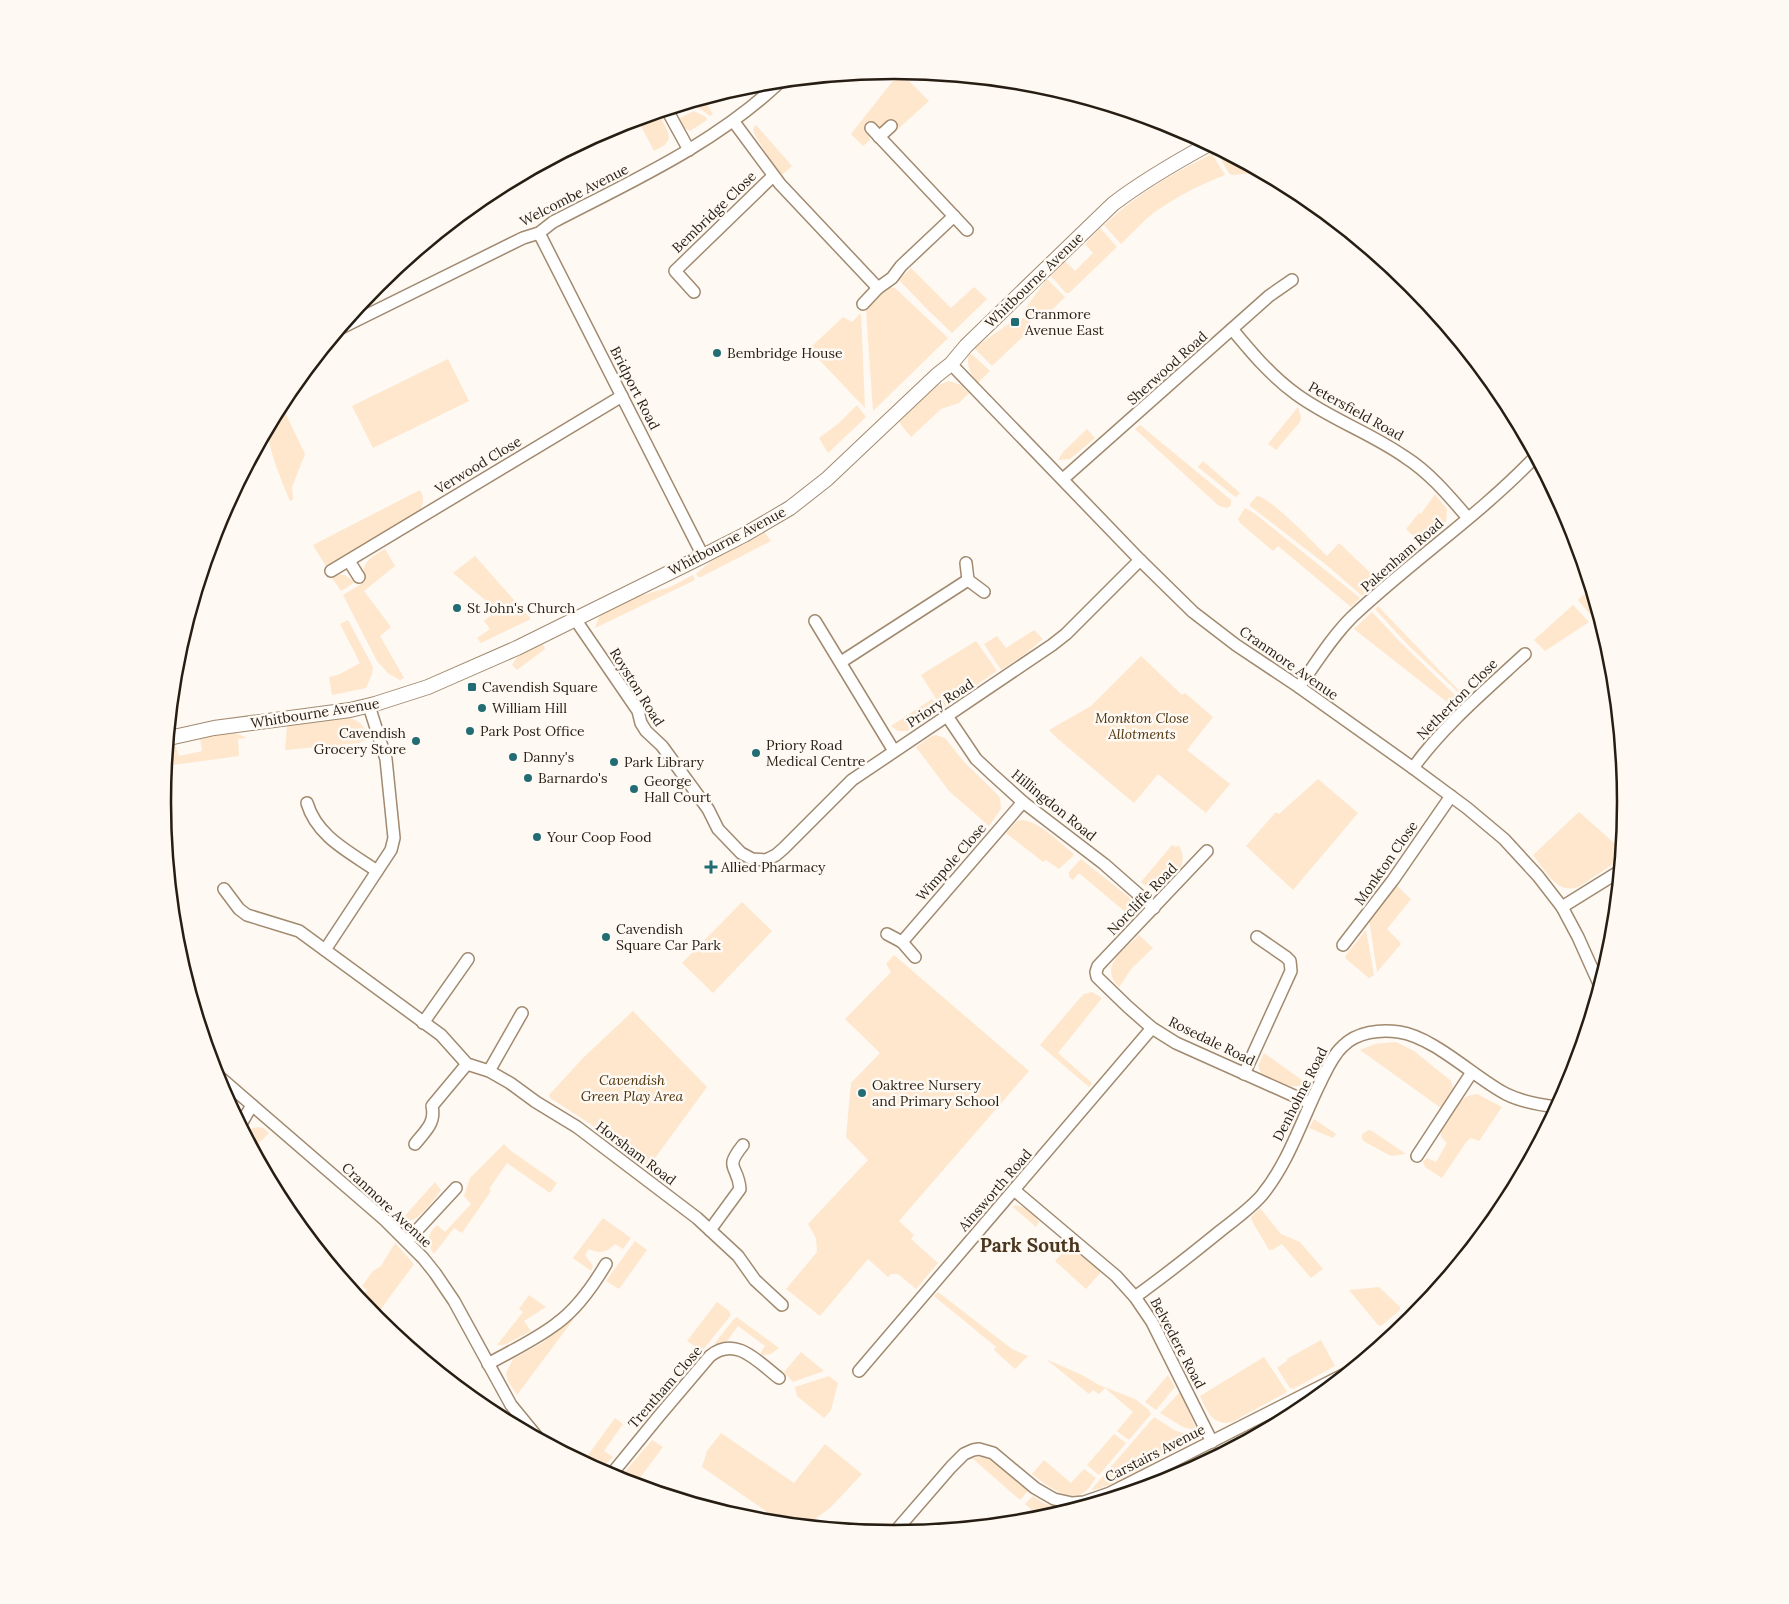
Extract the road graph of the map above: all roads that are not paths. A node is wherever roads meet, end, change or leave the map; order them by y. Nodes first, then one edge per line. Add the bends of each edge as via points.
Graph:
1 (772, 90) edge
2 (670, 115) edge
3 (734, 122) junction
4 (891, 126) dead end
5 (870, 128) dead end
6 (879, 137) junction
7 (1202, 148) edge
8 (689, 150) junction
9 (773, 176) junction
10 (954, 216) junction
11 (967, 230) dead end
12 (539, 233) junction
13 (1292, 280) dead end
14 (878, 288) junction
15 (694, 292) dead end
16 (863, 304) dead end
17 (354, 321) edge
18 (1232, 329) junction
19 (951, 364) junction
20 (622, 396) junction
21 (1532, 460) edge
22 (1063, 479) junction
23 (1468, 518) junction
24 (703, 556) junction
25 (1140, 560) junction
26 (349, 561) junction
27 (966, 563) dead end
28 (331, 571) dead end
29 (359, 578) dead end
30 (968, 580) junction
31 (984, 592) dead end
32 (575, 618) junction
33 (815, 620) dead end
34 (1525, 654) dead end
35 (841, 662) junction
36 (1299, 687) junction
37 (369, 706) junction
38 (947, 716) junction
39 (175, 737) edge
40 (894, 751) junction
41 (1412, 768) junction
42 (1450, 796) junction
43 (1024, 802) junction
44 (307, 803) dead end
45 (1207, 851) dead end
46 (752, 859) joint
47 (377, 871) junction
48 (1614, 875) edge
49 (224, 889) dead end
50 (1562, 907) junction
51 (1154, 908) junction
52 (887, 934) dead end
53 (1258, 937) dead end
54 (902, 942) junction
55 (1343, 945) dead end
56 (325, 950) junction
57 (915, 956) dead end
58 (468, 959) dead end
59 (1098, 966) joint
60 (1596, 977) edge
61 (522, 1012) dead end
62 (423, 1023) junction
63 (1152, 1028) junction
64 (467, 1064) junction
65 (489, 1072) junction
66 (1472, 1072) junction
67 (1244, 1074) junction
68 (228, 1084) edge
69 (1310, 1102) junction
70 (252, 1105) junction
71 (1550, 1106) edge
72 (244, 1118) edge
73 (415, 1144) dead end
74 (743, 1146) dead end
75 (1417, 1156) dead end
76 (456, 1188) dead end
77 (1014, 1190) junction
78 (710, 1230) junction
79 (407, 1241) junction
80 (606, 1264) dead end
81 (1135, 1296) junction
82 (782, 1305) dead end
83 (488, 1364) junction
84 (860, 1371) dead end
85 (779, 1378) dead end
86 (1318, 1388) edge
87 (527, 1424) edge
88 (1212, 1442) junction
89 (616, 1469) edge
90 (1114, 1491) edge
91 (1073, 1503) edge
92 (901, 1525) edge

1 - 3 street, Welcombe Avenue
2 - 8 street
3 - 8 street, Welcombe Avenue
3 - 9 street, Bembridge Close
4 - 6 street
5 - 6 street
6 - 10 street
7 - 19 street, Whitbourne Avenue via 1166,167 1113,204
8 - 12 street, Welcombe Avenue
9 - 14 street, Bembridge Close
9 - 15 street, Bembridge Close via 675,271
10 - 11 street
10 - 14 street
12 - 17 street, Welcombe Avenue
12 - 20 street, Bridport Road
13 - 18 street, Sherwood Road
14 - 16 street
18 - 22 street, Sherwood Road
18 - 23 street, Petersfield Road via 1260,364 1284,386 1406,457 1428,475
19 - 22 street, Cranmore Avenue
19 - 24 street, Whitbourne Avenue via 807,495 763,524
20 - 24 street, Bridport Road
20 - 26 street, Verwood Close
21 - 23 street, Pakenham Road
22 - 25 street, Cranmore Avenue
23 - 36 street, Pakenham Road via 1352,617
24 - 32 street, Whitbourne Avenue
25 - 36 street, Cranmore Avenue via 1193,612
25 - 38 street, Priory Road via 1066,634
26 - 28 street, Verwood Close
26 - 29 street
27 - 30 street
30 - 31 street
30 - 35 street
32 - 37 street, Whitbourne Avenue via 458,675
32 - 46 street, Royston Road via 638,711 649,736 662,746 708,809 718,829 741,853
33 - 35 street
34 - 41 street, Netherton Close via 1448,726
35 - 40 street
36 - 41 street, Cranmore Avenue
37 - 39 street, Whitbourne Avenue
37 - 47 street via 386,759 394,830 391,850
38 - 40 street, Priory Road
38 - 43 street, Hillingdon Road via 976,759
40 - 46 street, Priory Road via 847,785 776,855 766,860
41 - 42 street, Cranmore Avenue
42 - 50 street, Cranmore Avenue via 1504,839
42 - 55 street, Monkton Close via 1388,888
43 - 51 street, Hillingdon Road via 1104,864
43 - 54 street, Wimpole Close
44 - 47 street via 316,824 327,837
45 - 51 street, Norcliffe Road
47 - 56 street
48 - 50 street
49 - 56 street, Horsham Road via 247,915 296,929
50 - 60 street, Cranmore Avenue
51 - 59 street, Norcliffe Road
52 - 54 street
53 - 67 street via 1290,961 1291,971
54 - 57 street
56 - 62 street, Horsham Road
58 - 62 street
59 - 63 street, Rosedale Road via 1097,977
61 - 65 street
62 - 64 street, Horsham Road via 442,1036
63 - 67 street, Rosedale Road via 1176,1043
63 - 77 street, Ainsworth Road
64 - 65 street, Horsham Road
64 - 73 street via 432,1106 432,1122
65 - 78 street, Horsham Road via 577,1127
66 - 69 street, Denholme Road via 1414,1036 1378,1031 1357,1036 1343,1045
66 - 71 street, Denholme Road via 1506,1094 1525,1102
66 - 75 street
67 - 69 street, Rosedale Road
68 - 70 street, Cranmore Avenue
69 - 81 street, Denholme Road via 1284,1161 1261,1196
70 - 72 street
70 - 79 street, Cranmore Avenue
74 - 78 street via 733,1158 732,1167 740,1189
76 - 79 street
77 - 81 street, Belvedere Road via 1116,1276
77 - 84 street, Ainsworth Road
78 - 82 street, Horsham Road via 738,1256 764,1290
79 - 83 street, Cranmore Avenue via 436,1274 473,1333
80 - 83 street via 580,1301 558,1324
81 - 88 street, Belvedere Road via 1155,1328
83 - 87 street, Cranmore Avenue
85 - 89 street, Trentham Close via 742,1351 733,1348 718,1350
86 - 88 street, Carstairs Avenue
88 - 90 street, Carstairs Avenue
91 - 92 street, Carstairs Avenue via 1041,1493 993,1453 979,1449 960,1458

